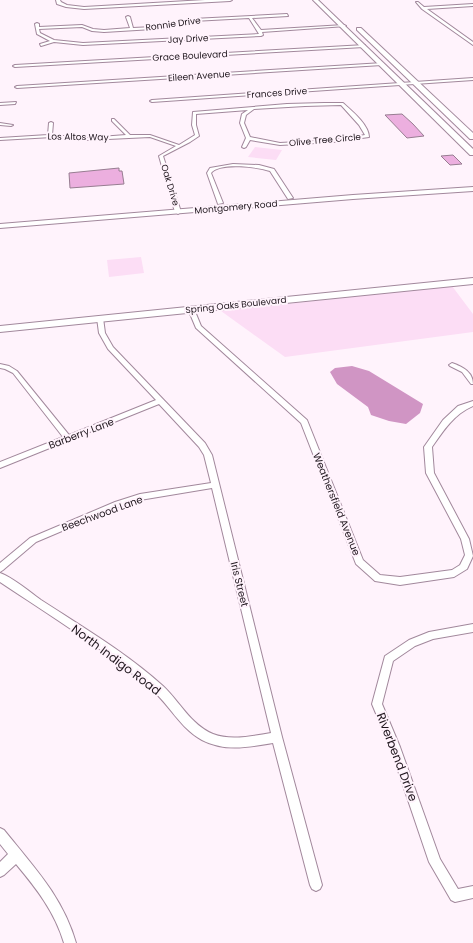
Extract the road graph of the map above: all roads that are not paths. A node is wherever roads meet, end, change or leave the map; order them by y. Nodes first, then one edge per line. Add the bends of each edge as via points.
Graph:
1 (58, 0) edge
2 (230, 0) edge
3 (315, 0) edge
4 (417, 3) dead end
5 (473, 5) edge
6 (423, 8) junction
7 (288, 15) dead end
8 (128, 17) dead end
9 (250, 17) junction
10 (37, 26) joint
11 (344, 26) junction
12 (356, 26) dead end
13 (132, 29) junction
14 (260, 31) junction
15 (216, 32) dead end
16 (351, 33) junction
17 (219, 38) junction
18 (54, 41) junction
19 (130, 42) junction
20 (473, 44) edge
21 (41, 45) dead end
22 (364, 46) junction
23 (377, 46) junction
24 (132, 50) dead end
25 (386, 54) junction
26 (382, 64) junction
27 (16, 66) dead end
28 (473, 79) edge
29 (417, 83) junction
30 (402, 84) junction
31 (17, 87) dead end
32 (152, 101) dead end
33 (15, 103) dead end
34 (0, 104) edge
35 (252, 109) junction
36 (230, 110) junction
37 (234, 115) dead end
38 (238, 119) dead end
39 (114, 120) dead end
40 (51, 123) dead end
41 (242, 123) junction
42 (0, 124) edge
43 (11, 125) dead end
44 (50, 136) junction
45 (129, 136) junction
46 (473, 137) edge
47 (248, 138) junction
48 (0, 139) edge
49 (179, 146) junction
50 (244, 147) dead end
51 (473, 153) edge
52 (473, 184) edge
53 (473, 189) edge
54 (290, 198) junction
55 (220, 203) junction
56 (254, 206) junction
57 (177, 209) junction
58 (62, 215) junction
59 (0, 220) edge
60 (54, 222) junction
61 (0, 226) edge
62 (473, 280) edge
63 (191, 310) junction
64 (100, 318) junction
65 (0, 329) edge
66 (452, 365) dead end
67 (0, 366) edge
68 (473, 382) edge
69 (161, 401) junction
70 (473, 403) edge
71 (67, 437) junction
72 (0, 465) edge
73 (216, 485) junction
74 (0, 568) edge
75 (0, 577) edge
76 (473, 628) edge
77 (277, 737) junction
78 (0, 834) edge
79 (16, 856) junction
80 (0, 871) edge
81 (316, 885) dead end
82 (473, 892) edge
83 (70, 943) edge

1 - 2 main road via 66,6 84,8
3 - 11 main road
4 - 6 street
5 - 6 street
6 - 20 street
7 - 9 street, Ronnie Drive
8 - 13 street
9 - 13 street, Ronnie Drive via 193,20 160,28
9 - 14 street
10 - 13 street, Ronnie Drive via 82,26 97,31
10 - 18 street, Jay Drive via 41,36
11 - 14 street, Jay Drive
11 - 16 main road
12 - 23 main road
14 - 17 street, Jay Drive via 261,34 258,35
15 - 17 street
16 - 22 main road
16 - 23 main road via 367,44
17 - 19 street, Jay Drive
18 - 19 street, Jay Drive via 87,44
18 - 21 street
19 - 24 street
22 - 25 main road
22 - 26 main road
22 - 27 street, Grace Boulevard
23 - 25 main road
25 - 29 main road
26 - 30 main road
26 - 31 street, Eileen Avenue
28 - 29 street, Frances Drive
29 - 30 street, Frances Drive
29 - 46 main road
30 - 32 street, Frances Drive
30 - 51 main road
33 - 34 street
35 - 36 street, Olive Tree Circle
35 - 41 street via 244,114
35 - 47 street, Olive Tree Circle via 342,104 367,136 280,144
36 - 37 street
36 - 49 street, Oak Drive via 194,113 197,134 191,142
38 - 41 street
39 - 45 street
40 - 44 street
41 - 47 street
42 - 43 street
44 - 45 street, Los Altos Way via 87,139
44 - 48 street, Los Altos Way
45 - 49 street, Los Altos Way via 150,136
47 - 50 street
49 - 57 street, Oak Drive via 161,156
52 - 54 main road, Montgomery Road
53 - 56 main road, Montgomery Road
54 - 55 main road, Montgomery Road
54 - 55 street via 272,170 258,166 220,167 212,169 209,173
54 - 56 main road via 278,203
55 - 57 main road, Montgomery Road
56 - 57 main road, Montgomery Road
57 - 58 main road, Montgomery Road
57 - 60 main road, Montgomery Road
58 - 59 main road, Montgomery Road
58 - 60 main road
60 - 61 main road, Montgomery Road
62 - 63 main road, Spring Oaks Boulevard
63 - 64 main road, Spring Oaks Boulevard
63 - 70 street, Weathersfield Avenue via 198,327 304,422 359,562 378,578 400,581 454,573 464,567 469,555 465,540 430,473 428,447 446,422 461,408
64 - 65 main road, Spring Oaks Boulevard
64 - 69 street, Iris Street via 102,333 110,348
66 - 68 street via 464,371
67 - 71 street via 15,372
69 - 71 street, Barberry Lane
69 - 73 street, Iris Street via 202,445 208,455
71 - 72 street, Barberry Lane
73 - 74 street, Beechwood Lane via 140,497 118,504 34,540
73 - 77 street, Iris Street
75 - 77 street, North Indigo Road via 156,686 192,726 206,737 223,742 243,743
76 - 82 street, Riverbend Drive via 432,635 389,659 377,704 395,747 435,862 455,896
77 - 81 street, Iris Street
78 - 79 street
79 - 80 street
79 - 83 street via 50,897

